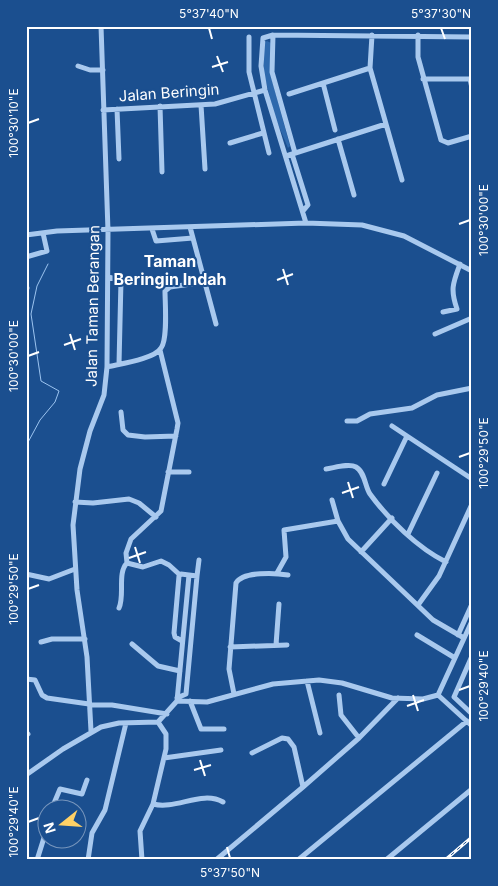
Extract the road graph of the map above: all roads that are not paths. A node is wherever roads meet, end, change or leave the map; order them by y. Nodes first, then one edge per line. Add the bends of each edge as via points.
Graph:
1 (101, 26) edge
2 (372, 35) junction
3 (418, 35) junction
4 (273, 36) junction
5 (250, 37) dead end
6 (472, 37) edge
7 (78, 66) dead end
8 (370, 68) junction
9 (103, 70) junction
10 (423, 79) junction
11 (471, 79) edge
12 (323, 83) junction
13 (472, 88) edge
14 (264, 90) junction
15 (253, 94) junction
16 (288, 94) dead end
17 (201, 105) junction
18 (160, 106) junction
19 (117, 109) junction
20 (103, 110) junction
21 (386, 124) junction
22 (335, 130) dead end
23 (263, 133) junction
24 (472, 136) edge
25 (338, 139) junction
26 (230, 143) dead end
27 (269, 153) dead end
28 (291, 154) junction
29 (119, 159) dead end
30 (205, 169) dead end
31 (162, 172) dead end
32 (402, 180) dead end
33 (354, 195) dead end
34 (306, 223) junction
35 (190, 227) junction
36 (152, 228) junction
37 (108, 230) junction
38 (43, 233) junction
39 (26, 235) edge
40 (193, 238) junction
41 (26, 257) edge
42 (460, 264) junction
43 (472, 271) edge
44 (108, 277) junction
45 (205, 282) junction
46 (443, 312) dead end
47 (472, 318) edge
48 (216, 324) dead end
49 (435, 334) dead end
50 (160, 350) junction
51 (119, 364) junction
52 (107, 367) junction
53 (472, 388) edge
54 (121, 412) dead end
55 (347, 421) dead end
56 (392, 426) dead end
57 (176, 436) junction
58 (407, 436) junction
59 (326, 469) dead end
60 (168, 472) junction
61 (189, 472) dead end
62 (437, 474) dead end
63 (472, 479) edge
64 (384, 484) dead end
65 (332, 500) dead end
66 (75, 502) junction
67 (472, 504) edge
68 (156, 517) junction
69 (392, 518) junction
70 (338, 522) junction
71 (408, 534) junction
72 (361, 552) junction
73 (199, 560) dead end
74 (446, 562) junction
75 (127, 563) junction
76 (75, 569) junction
77 (277, 573) junction
78 (26, 574) edge
79 (180, 575) junction
80 (189, 575) junction
81 (288, 575) dead end
82 (197, 576) junction
83 (279, 604) dead end
84 (472, 604) edge
85 (418, 605) junction
86 (118, 608) dead end
87 (472, 621) edge
88 (417, 635) dead end
89 (458, 635) junction
90 (464, 638) junction
91 (85, 639) junction
92 (182, 641) junction
93 (41, 642) dead end
94 (132, 644) dead end
95 (287, 645) dead end
96 (276, 646) junction
97 (230, 647) junction
98 (455, 658) junction
99 (471, 661) edge
100 (180, 671) junction
101 (26, 679) edge
102 (307, 681) junction
103 (234, 694) junction
104 (339, 695) dead end
105 (438, 696) junction
106 (398, 698) junction
107 (177, 699) junction
108 (190, 701) junction
109 (89, 704) junction
110 (167, 714) junction
111 (472, 714) edge
112 (466, 721) junction
113 (158, 722) junction
114 (126, 723) junction
115 (472, 726) edge
116 (224, 728) dead end
117 (92, 731) junction
118 (320, 733) dead end
119 (359, 738) junction
120 (221, 750) dead end
121 (252, 753) dead end
122 (164, 758) junction
123 (26, 775) edge
124 (87, 780) dead end
125 (303, 787) junction
126 (472, 789) edge
127 (56, 798) edge
128 (223, 802) dead end
129 (153, 804) junction
130 (41, 848) edge
131 (88, 859) edge
132 (37, 860) edge
133 (94, 860) edge
134 (142, 860) edge
135 (216, 860) edge
136 (298, 860) edge
137 (386, 860) edge

1 - 9 street, Jalan Taman Berangan
2 - 3 street
2 - 4 street
2 - 8 street
3 - 6 street
3 - 10 street
4 - 14 street via 261,41 260,66
4 - 28 street via 272,72
5 - 15 street via 249,72
7 - 9 street
8 - 12 street
8 - 21 street
9 - 20 street, Jalan Taman Berangan
10 - 11 street
10 - 24 street via 441,140 444,143
11 - 13 street
12 - 16 street
12 - 22 street
14 - 15 street, Jalan Beringin
14 - 28 street
15 - 17 street, Jalan Beringin via 223,103
15 - 23 street
17 - 18 street, Jalan Beringin
17 - 30 street
18 - 19 street, Jalan Beringin
18 - 31 street
19 - 20 street, Jalan Beringin
19 - 29 street
20 - 37 street, Jalan Taman Berangan
21 - 25 street
21 - 32 street
23 - 26 street
23 - 27 street
25 - 28 street
25 - 33 street
28 - 34 street
34 - 35 street
34 - 42 street via 362,225 391,231
35 - 36 street
35 - 40 street
36 - 37 street
36 - 40 street via 156,241
37 - 38 street
37 - 44 street, Jalan Taman Berangan
38 - 39 street
38 - 41 street via 46,251
40 - 45 street
42 - 43 street
42 - 46 street via 452,292 457,309
44 - 51 street via 121,280
44 - 52 street, Jalan Taman Berangan
45 - 48 street
45 - 50 street via 170,287 165,291 164,342
47 - 49 street
50 - 51 street via 151,356
50 - 57 street via 178,423
51 - 52 street
52 - 66 street, Jalan Taman Berangan via 104,395 83,455
53 - 55 street via 437,395 412,408
54 - 57 street via 123,430 128,435
56 - 58 street
57 - 60 street
58 - 63 street
58 - 64 street
59 - 69 street via 357,467 370,494
60 - 61 street
60 - 68 street via 161,511
62 - 71 street
65 - 70 street
66 - 68 street via 129,499
66 - 76 street, Jalan Taman Berangan
67 - 74 street
68 - 75 street via 131,539 126,553
69 - 71 street
69 - 72 street
70 - 72 street
70 - 77 street via 284,530 286,557
71 - 74 street via 427,552
72 - 85 street
73 - 82 street
74 - 85 street via 440,576
75 - 79 street via 147,567 161,561 170,564
75 - 86 street via 123,568 122,598
76 - 78 street via 49,579
76 - 91 street, Jalan Taman Berangan
77 - 81 street
77 - 97 street via 238,579
79 - 80 street
79 - 92 street via 174,633
80 - 82 street
80 - 92 street
82 - 107 street via 186,694
83 - 96 street
84 - 89 street
85 - 89 street via 441,626
87 - 90 street
88 - 98 street
89 - 90 street
90 - 98 street
91 - 93 street
91 - 109 street, Jalan Taman Berangan
92 - 100 street
94 - 100 street via 158,666
95 - 96 street
96 - 97 street
97 - 103 street via 229,669
98 - 105 street
99 - 111 street via 454,697
100 - 107 street
101 - 109 street via 35,680 47,698
102 - 103 street via 273,684
102 - 106 street via 328,680
102 - 118 street
103 - 108 street via 207,702
104 - 119 street via 341,715
105 - 106 street
105 - 112 street
106 - 119 street
107 - 108 street
107 - 110 street
108 - 116 street via 201,729
109 - 110 street
109 - 117 street, Jalan Taman Berangan
110 - 113 street
112 - 115 street
112 - 136 street
113 - 114 street
113 - 122 street via 166,734
114 - 117 street via 108,724
114 - 131 street via 105,810 92,833
117 - 123 street
119 - 125 street
120 - 122 street
121 - 125 street via 288,738 294,747
122 - 129 street
124 - 127 street via 82,794 60,789
125 - 135 street
126 - 137 street
128 - 129 street via 208,798 170,806
129 - 134 street via 140,830
130 - 132 street
131 - 133 street

